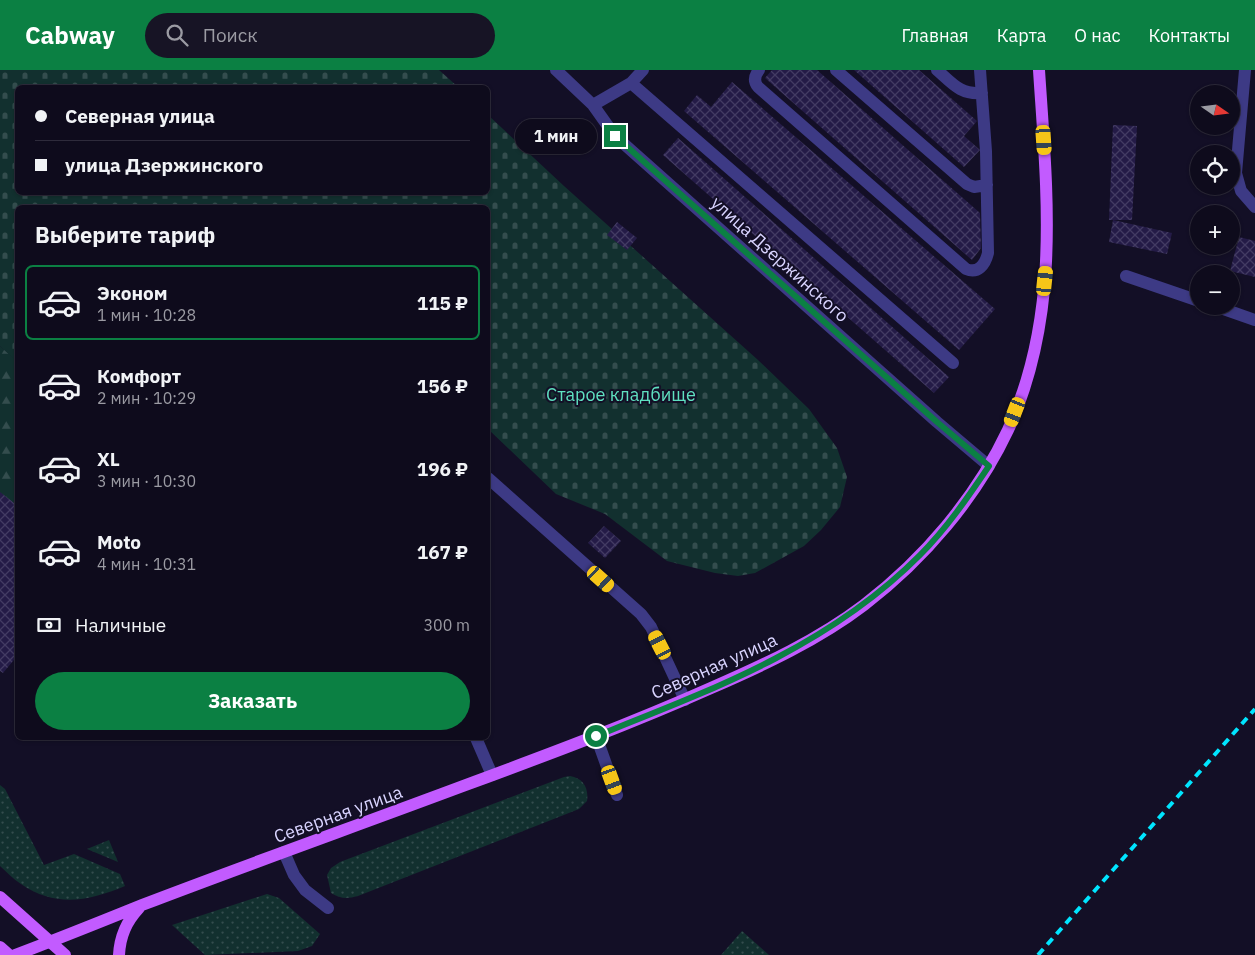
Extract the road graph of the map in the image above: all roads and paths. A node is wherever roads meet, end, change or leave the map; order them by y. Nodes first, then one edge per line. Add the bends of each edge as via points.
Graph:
1 (556, 70) edge
2 (643, 70) edge
3 (759, 70) edge
4 (836, 70) edge
5 (936, 70) edge
6 (980, 70) edge
7 (1039, 70) edge
8 (1245, 70) edge
9 (631, 82) junction
10 (982, 93) junction
11 (593, 105) junction
12 (987, 185) junction
13 (1255, 206) edge
14 (1126, 276) dead end
15 (1190, 298) edge
16 (1240, 315) edge
17 (1255, 320) edge
18 (953, 363) dead end
19 (989, 466) junction
20 (490, 480) edge
21 (685, 700) junction
22 (596, 736) junction
23 (477, 740) edge
24 (492, 775) junction
25 (617, 795) dead end
26 (284, 852) junction
27 (0, 897) edge
28 (142, 906) junction
29 (328, 908) dead end
30 (51, 942) junction
31 (0, 947) edge
32 (9, 955) edge
33 (15, 955) edge
34 (66, 955) edge
35 (118, 955) edge

1 - 11 street, улица Дзержинского
2 - 9 street
3 - 12 street via 755,78 758,87 972,271 983,266 988,253
4 - 12 street via 968,184 974,187
5 - 10 street via 959,90
6 - 10 street
7 - 19 main road, Северная улица via 1047,203 1047,263 1042,317 1021,395
8 - 13 street via 1236,173 1241,191
9 - 11 street
9 - 18 street
10 - 12 street
11 - 19 street, улица Дзержинского via 615,136
14 - 15 street
16 - 17 street
19 - 21 main road, Северная улица via 951,520 866,604 792,650
20 - 21 street via 641,614 651,628
21 - 22 main road, Северная улица
22 - 24 main road, Северная улица
22 - 25 street
23 - 24 street
24 - 26 main road, Северная улица
26 - 28 main road, Северная улица
26 - 29 street via 305,890
27 - 30 main road
28 - 30 main road, Северная улица
28 - 35 main road via 127,923
30 - 33 main road, Северная улица
30 - 34 main road
31 - 32 main road

